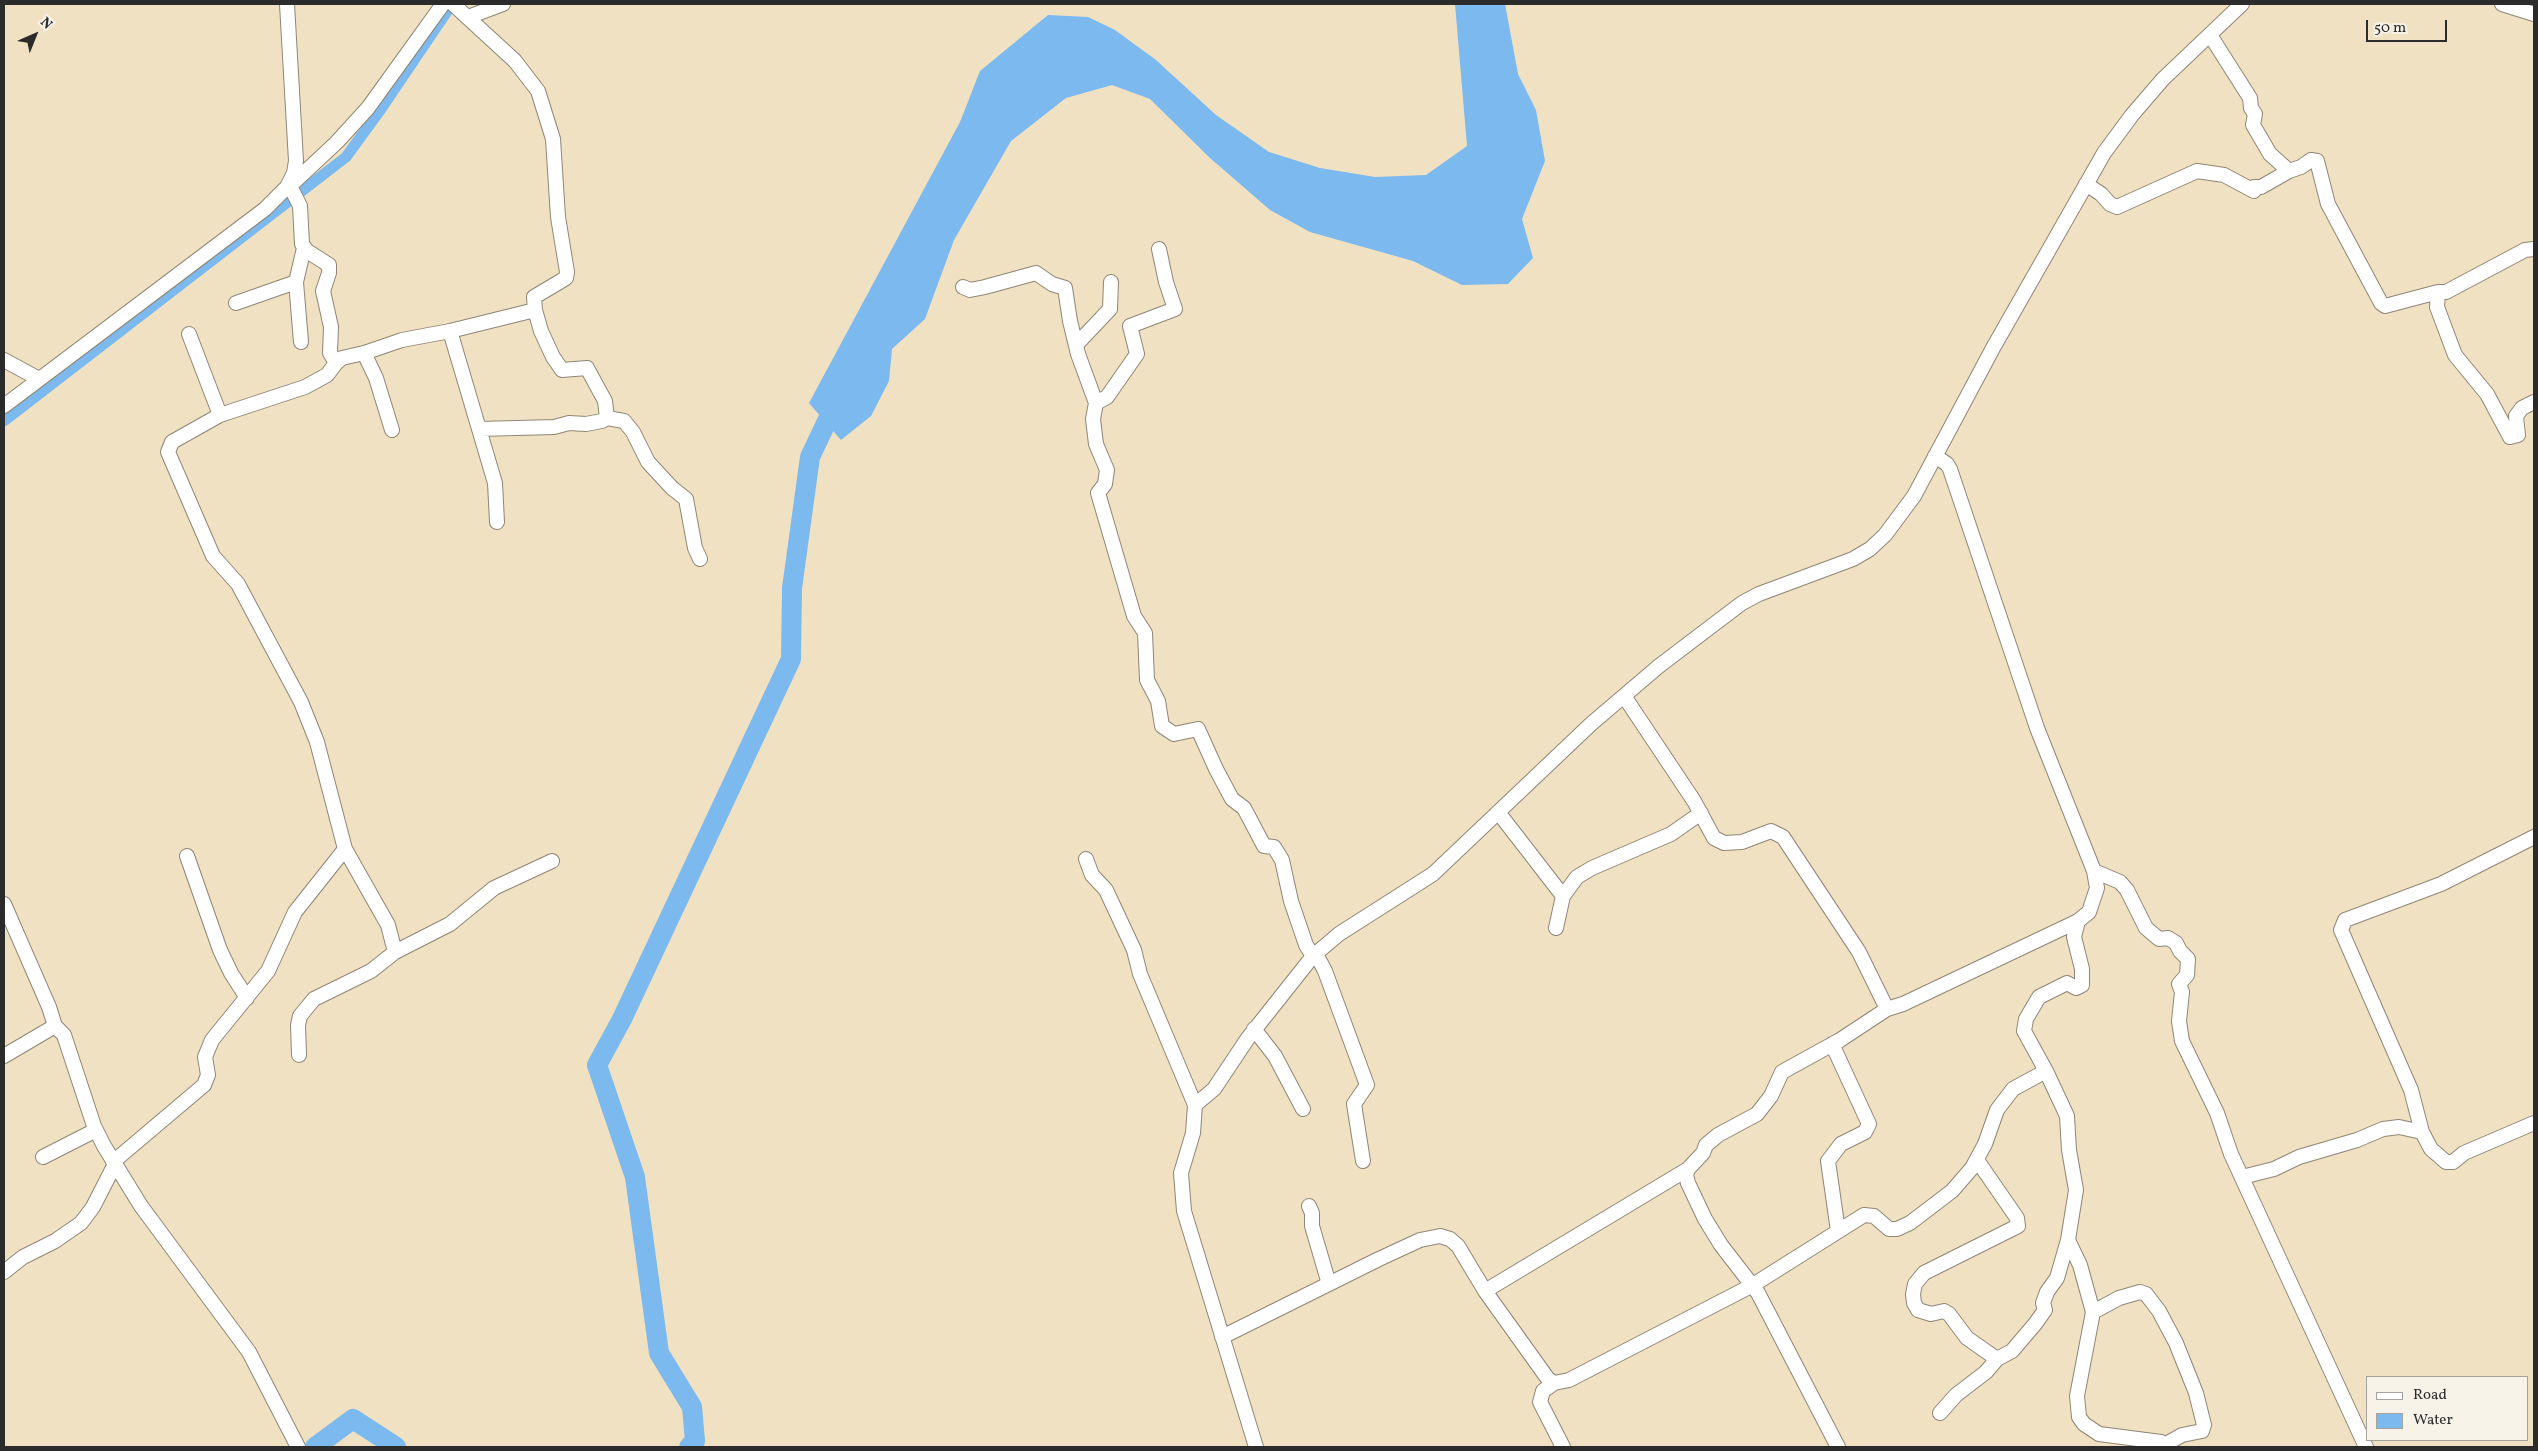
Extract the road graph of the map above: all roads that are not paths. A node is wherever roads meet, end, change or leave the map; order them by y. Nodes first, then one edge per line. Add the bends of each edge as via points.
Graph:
1 (287, 4) edge
2 (443, 4) edge
3 (503, 4) edge
4 (2242, 4) edge
5 (2502, 4) edge
6 (462, 11) edge
7 (2534, 14) edge
8 (2213, 41) junction
9 (2289, 171) junction
10 (2091, 186) junction
11 (292, 191) junction
12 (304, 248) junction
13 (1159, 249) dead end
14 (2534, 249) edge
15 (296, 282) junction
16 (1111, 282) dead end
17 (963, 287) dead end
18 (2438, 292) junction
19 (236, 303) dead end
20 (536, 310) junction
21 (450, 331) junction
22 (190, 334) dead end
23 (301, 342) dead end
24 (1076, 345) junction
25 (364, 353) junction
26 (4, 360) edge
27 (336, 363) junction
28 (39, 379) junction
29 (2534, 402) edge
30 (1096, 403) junction
31 (4, 406) edge
32 (220, 415) junction
33 (607, 418) junction
34 (479, 429) junction
35 (392, 430) dead end
36 (1940, 459) junction
37 (497, 522) dead end
38 (700, 559) dead end
39 (1627, 700) junction
40 (1701, 813) junction
41 (1501, 816) junction
42 (2534, 837) edge
43 (345, 849) junction
44 (187, 856) dead end
45 (1086, 859) dead end
46 (552, 861) dead end
47 (2094, 871) junction
48 (1563, 896) junction
49 (4, 904) edge
50 (2078, 920) junction
51 (1556, 928) dead end
52 (395, 952) junction
53 (1317, 958) junction
54 (247, 998) junction
55 (1887, 1009) junction
56 (55, 1026) junction
57 (1258, 1033) junction
58 (1832, 1044) junction
59 (299, 1055) dead end
60 (4, 1056) edge
61 (2046, 1071) junction
62 (1195, 1105) junction
63 (1303, 1109) dead end
64 (2534, 1123) edge
65 (96, 1130) junction
66 (2422, 1132) junction
67 (43, 1157) dead end
68 (1977, 1160) junction
69 (1362, 1161) dead end
70 (114, 1163) junction
71 (1688, 1169) junction
72 (2242, 1177) junction
73 (1309, 1206) dead end
74 (1838, 1231) junction
75 (2068, 1240) junction
76 (4, 1272) edge
77 (1329, 1284) junction
78 (1753, 1285) junction
79 (1485, 1291) junction
80 (2093, 1312) junction
81 (1227, 1334) junction
82 (1997, 1360) junction
83 (1554, 1383) junction
84 (1940, 1413) dead end
85 (2168, 1446) edge
86 (298, 1447) edge
87 (1256, 1447) edge
88 (1563, 1447) edge
89 (1838, 1447) edge
90 (2366, 1447) edge

1 - 11 street via 296,161
2 - 11 street via 368,108
3 - 6 street
4 - 8 street
5 - 7 street
6 - 20 street via 530,78 550,127 558,217 567,272 563,280 534,297
8 - 9 street via 2250,98 2255,114 2253,125 2260,140
8 - 10 street via 2163,79 2132,115
9 - 10 street via 2261,187 2254,187 2254,191 2224,175 2197,171 2117,207
9 - 18 street via 2311,160 2317,161 2328,204 2381,303 2385,306
10 - 36 street
11 - 12 street
11 - 28 street
12 - 15 street
12 - 27 street via 329,265 323,291 331,326 330,353
13 - 30 street via 1175,310 1130,326 1137,354 1107,397
14 - 18 street via 2525,250 2446,292
15 - 19 street
15 - 23 street
16 - 24 street via 1110,309
17 - 24 street via 970,290 1036,273 1065,288
18 - 29 street via 2439,314 2455,355 2487,394 2510,437 2518,436 2516,416 2522,408
20 - 21 street
20 - 33 street via 553,357 562,370 587,368 605,401
21 - 25 street via 402,340
21 - 34 street
22 - 32 street
24 - 30 street
25 - 27 street via 342,358
25 - 35 street via 376,378
26 - 28 street
27 - 32 street via 327,375 305,387
28 - 31 street
30 - 53 street via 1093,419 1096,444 1107,470 1105,484 1098,493 1134,616 1145,634 1147,680 1158,701 1162,726 1174,734 1198,728 1232,799 1244,808 1264,846 1274,847 1282,860 1291,901 1306,944
32 - 43 street via 172,442 168,452 213,556 238,584 302,702 317,742
33 - 34 street via 602,422 554,427
33 - 38 street via 628,424 648,462 686,499
34 - 37 street via 495,483
36 - 39 street via 1900,518 1870,549 1853,559 1742,603 1707,628
36 - 47 street via 2037,728
39 - 40 street
39 - 41 street
40 - 48 street via 1659,840 1584,872 1571,883
40 - 55 street via 1714,838 1724,843 1742,842 1771,831 1783,837 1859,952
41 - 48 street
41 - 53 street via 1426,880 1363,918
42 - 66 street via 2441,884 2352,917 2342,925 2350,956 2410,1090
43 - 52 street via 388,925
43 - 54 street via 302,900 274,962
44 - 54 street via 220,950
45 - 62 street via 1092,875 1106,890 1134,950 1140,974
46 - 52 street via 494,888 450,924
47 - 50 street via 2096,897 2089,912
47 - 72 street via 2120,882 2128,890 2146,928 2159,939 2168,938 2176,942 2188,959 2187,975 2179,984 2182,992 2178,1010 2180,1032
48 - 51 street
49 - 56 street via 50,1007
50 - 55 street
50 - 61 street via 2074,937 2082,969 2082,985 2076,988 2067,983 2039,997 2024,1025 2025,1036
52 - 59 street via 371,971 310,1003 300,1016 298,1025
53 - 57 street
53 - 69 street via 1367,1085 1354,1101
54 - 70 street via 206,1049 208,1075 204,1085
55 - 58 street
56 - 60 street
56 - 65 street via 64,1035 71,1051
57 - 62 street via 1214,1089
57 - 63 street
58 - 71 street via 1782,1072 1766,1104 1757,1114 1712,1140
58 - 74 street via 1869,1124 1865,1132 1842,1144 1828,1161
61 - 68 street via 2020,1083 2007,1096 1997,1110
61 - 75 street via 2067,1116 2076,1190
62 - 81 street via 1193,1133 1181,1173 1182,1199 1187,1222
64 - 66 street via 2464,1153 2453,1162 2440,1158
65 - 67 street
65 - 70 street
66 - 72 street via 2399,1127 2383,1129 2299,1157 2274,1169
68 - 74 street via 1952,1191 1903,1227 1889,1229 1870,1214
68 - 82 street via 2017,1218 2018,1226 1924,1273 1915,1284 1913,1294 1918,1310 1949,1314 1967,1338
70 - 76 street via 93,1207 81,1223
70 - 86 street via 141,1206 249,1352
71 - 78 street via 1688,1183 1712,1231
71 - 79 street
72 - 90 street
73 - 77 street
74 - 78 street
75 - 80 street via 2086,1282
75 - 82 street via 2057,1278 2043,1303 2045,1310 2012,1351
77 - 79 street via 1420,1240 1440,1236 1458,1246
77 - 81 street
78 - 83 street via 1574,1378
78 - 89 street
79 - 83 street
80 - 85 street via 2076,1404 2079,1417 2099,1434
80 - 85 street via 2119,1298 2140,1292 2151,1299 2165,1322 2196,1393 2204,1425 2202,1431 2182,1435
81 - 87 street
82 - 84 street
83 - 88 street via 1543,1390 1540,1402

